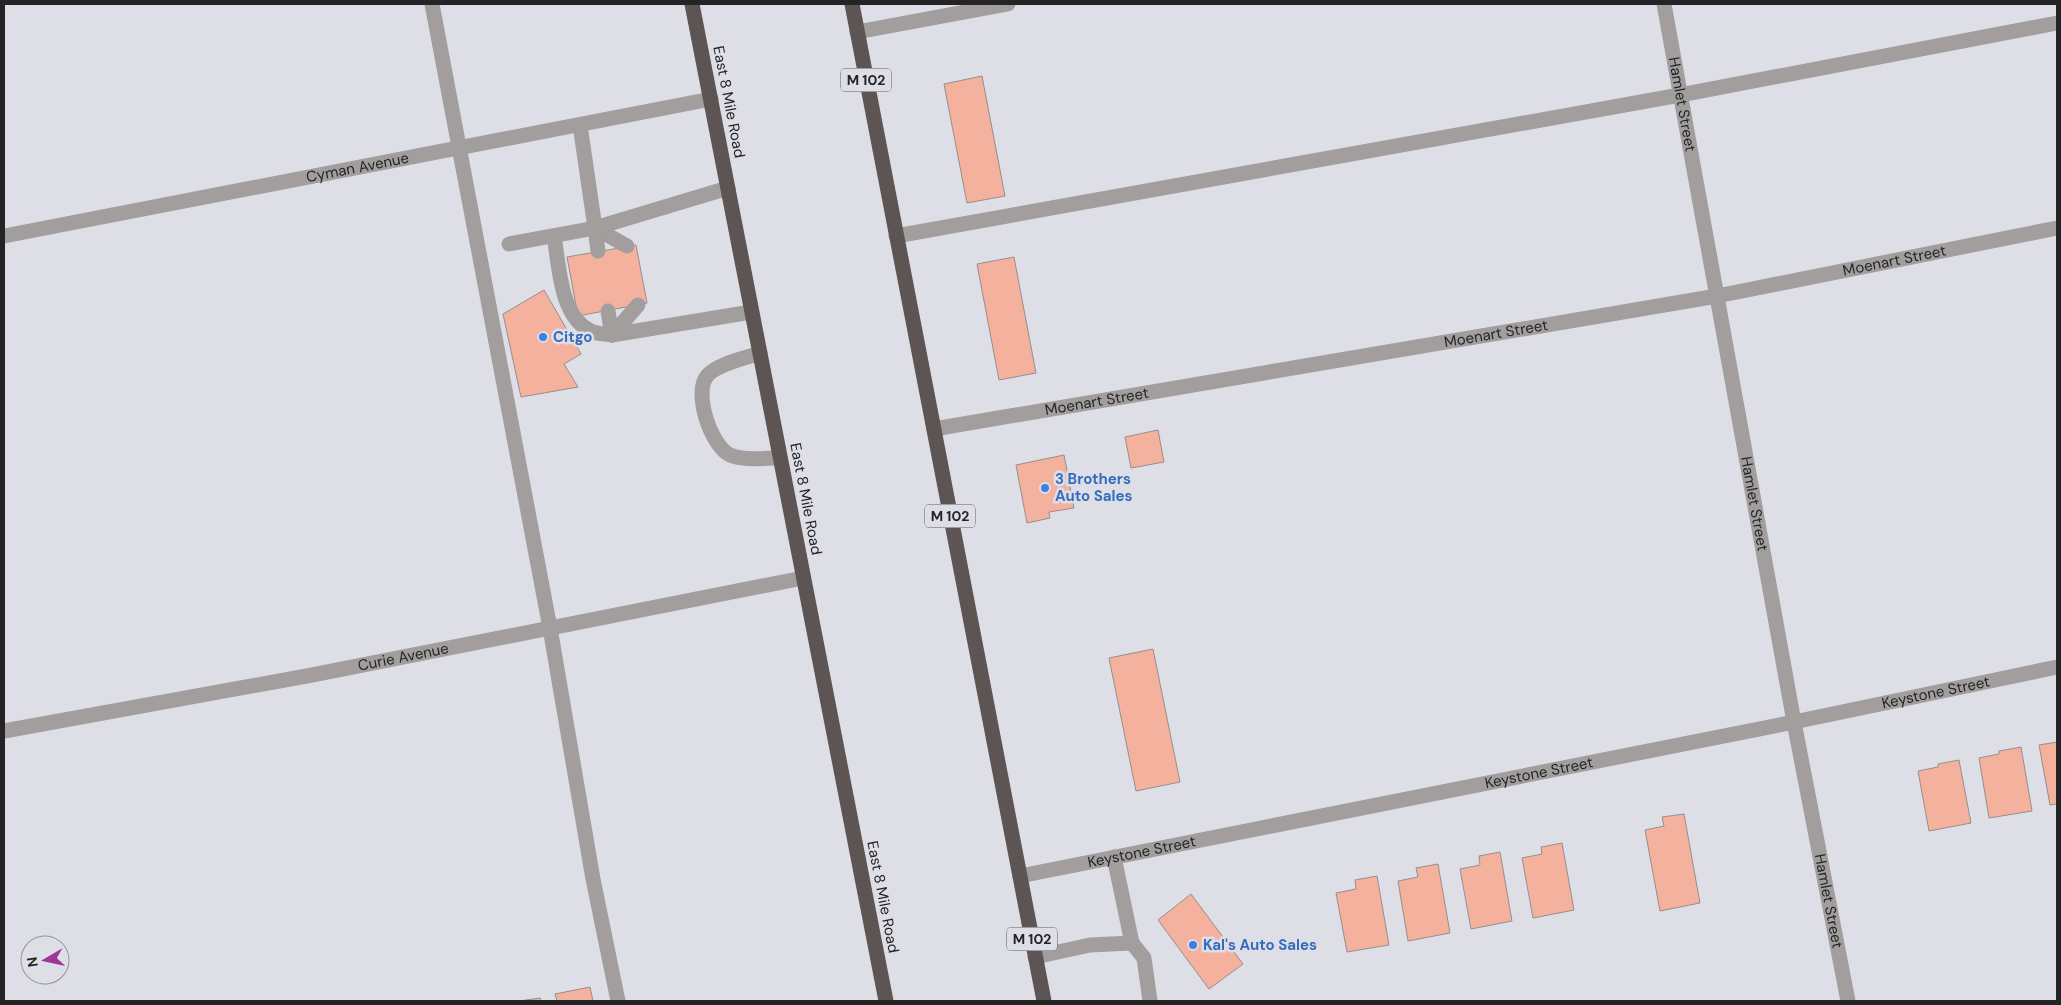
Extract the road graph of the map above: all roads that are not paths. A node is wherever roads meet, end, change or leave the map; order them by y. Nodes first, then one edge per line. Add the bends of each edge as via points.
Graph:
1 (432, 4) edge
2 (692, 4) edge
3 (852, 4) edge
4 (1008, 4) edge
5 (1664, 4) edge
6 (2057, 24) edge
7 (857, 32) junction
8 (1680, 95) junction
9 (711, 99) junction
10 (580, 124) junction
11 (460, 148) junction
12 (728, 188) junction
13 (595, 228) junction
14 (2057, 228) edge
15 (4, 236) edge
16 (554, 236) junction
17 (896, 236) junction
18 (509, 244) dead end
19 (627, 246) dead end
20 (598, 251) dead end
21 (1717, 296) junction
22 (638, 305) dead end
23 (608, 311) dead end
24 (752, 312) junction
25 (612, 336) junction
26 (760, 353) junction
27 (934, 429) junction
28 (780, 458) junction
29 (803, 578) junction
30 (550, 628) junction
31 (2057, 667) edge
32 (1794, 722) junction
33 (4, 731) edge
34 (1114, 857) junction
35 (1020, 876) junction
36 (1132, 944) junction
37 (1035, 957) junction
38 (618, 1001) edge
39 (886, 1001) edge
40 (1044, 1001) edge
41 (1150, 1001) edge
42 (1848, 1001) edge

1 - 11 street
2 - 9 highway, East 8 Mile Road
3 - 7 highway, M 102
4 - 7 street
5 - 8 street, Hamlet Street
6 - 8 street
7 - 17 highway, M 102
8 - 17 street
8 - 21 street, Hamlet Street
9 - 10 street, Cyman Avenue
9 - 12 highway, East 8 Mile Road
10 - 11 street, Cyman Avenue
10 - 13 street
11 - 15 street, Cyman Avenue
11 - 30 street
12 - 13 street
12 - 24 highway, East 8 Mile Road
13 - 16 street
13 - 19 street
13 - 20 street
14 - 21 street, Moenart Street
16 - 18 street
16 - 25 street via 566,302 576,320 590,331
17 - 27 highway, M 102
21 - 27 street, Moenart Street
21 - 32 street, Hamlet Street
22 - 25 street
23 - 25 street
24 - 25 street
24 - 26 highway, East 8 Mile Road
26 - 28 highway, East 8 Mile Road
26 - 28 street via 718,367 707,375 703,383 705,413 719,447 730,454 748,458
27 - 35 highway, M 102
28 - 29 highway, East 8 Mile Road
29 - 30 street, Curie Avenue
29 - 39 highway, East 8 Mile Road
30 - 33 street, Curie Avenue
30 - 38 street via 593,879
31 - 32 street, Keystone Street
32 - 34 street, Keystone Street
32 - 42 street, Hamlet Street
34 - 35 street, Keystone Street
34 - 36 street
35 - 37 highway, M 102
36 - 37 street via 1090,945
36 - 41 street via 1144,958
37 - 40 highway, M 102

